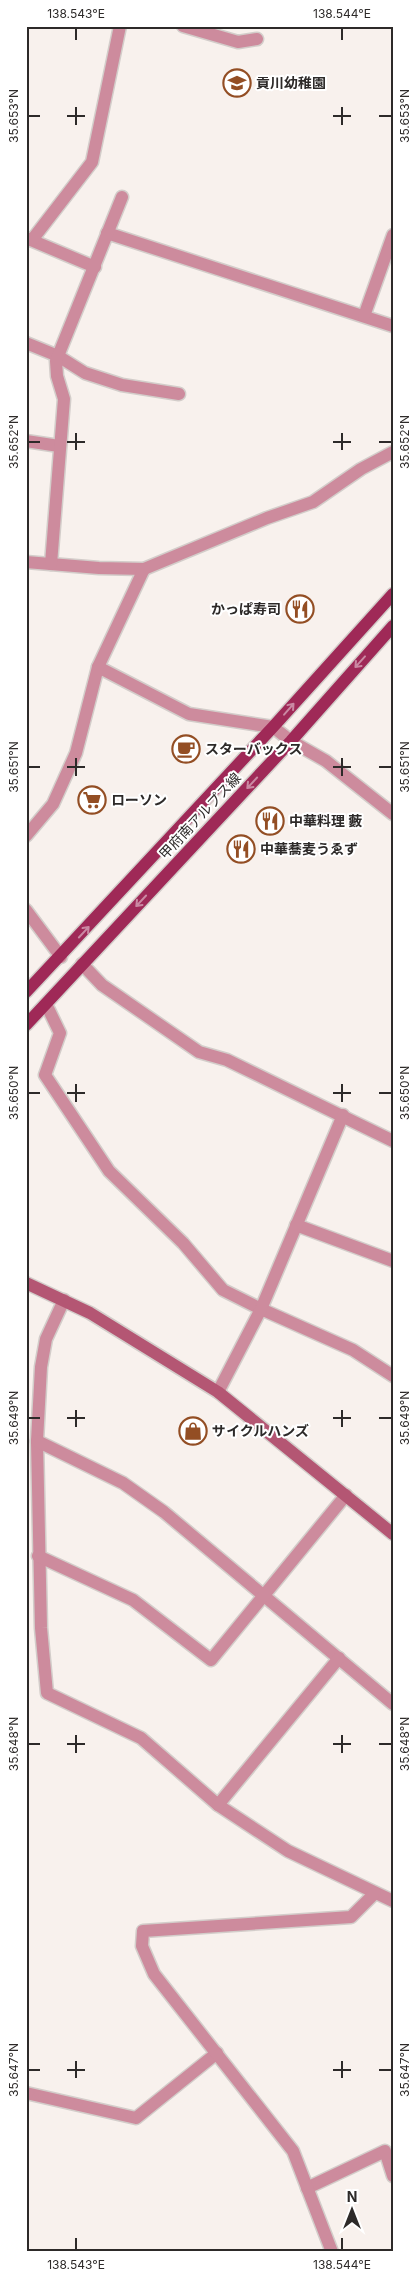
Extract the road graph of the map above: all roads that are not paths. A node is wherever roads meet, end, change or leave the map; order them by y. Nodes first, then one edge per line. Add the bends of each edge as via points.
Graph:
1 (120, 26) edge
2 (183, 26) edge
3 (257, 39) dead end
4 (122, 197) dead end
5 (107, 233) junction
6 (393, 234) edge
7 (29, 239) edge
8 (94, 267) junction
9 (364, 316) junction
10 (393, 326) edge
11 (26, 343) edge
12 (58, 356) junction
13 (179, 394) dead end
14 (26, 441) edge
15 (60, 446) junction
16 (393, 452) edge
17 (26, 562) edge
18 (51, 564) junction
19 (144, 569) junction
20 (393, 594) edge
21 (393, 626) edge
22 (98, 667) junction
23 (273, 727) junction
24 (291, 741) junction
25 (393, 814) edge
26 (26, 836) edge
27 (26, 910) edge
28 (61, 957) junction
29 (82, 964) junction
30 (26, 992) edge
31 (46, 1004) junction
32 (26, 1025) edge
33 (343, 1115) junction
34 (393, 1140) edge
35 (296, 1225) junction
36 (393, 1261) edge
37 (26, 1283) edge
38 (64, 1300) junction
39 (261, 1309) junction
40 (393, 1376) edge
41 (218, 1392) junction
42 (37, 1441) junction
43 (346, 1495) junction
44 (393, 1534) edge
45 (38, 1556) junction
46 (262, 1596) junction
47 (338, 1658) junction
48 (393, 1704) edge
49 (218, 1805) junction
50 (376, 1893) junction
51 (393, 1901) edge
52 (216, 2054) junction
53 (26, 2093) edge
54 (393, 2176) edge
55 (307, 2188) junction
56 (332, 2252) edge

1 - 7 street via 92,162
2 - 3 street via 238,42
4 - 5 street
5 - 8 street
5 - 9 street
6 - 9 street
7 - 8 street
8 - 12 street
9 - 10 street
11 - 12 street
12 - 13 street via 86,373 122,385
12 - 15 street via 56,376 64,399
14 - 15 street
15 - 18 street
16 - 19 street via 361,469 313,502
17 - 18 street
18 - 19 street
19 - 22 street
23 -> 20 main road, 甲府南アルプス線
21 -> 24 main road, 甲府南アルプス線
22 - 23 street via 189,714
22 - 26 street via 76,753 53,804
23 - 24 street
28 -> 23 main road, 甲府南アルプス線
24 - 25 street via 326,761
24 -> 29 main road, 甲府南アルプス線
27 - 28 street
28 - 30 main road, 甲府南アルプス線
29 - 31 main road, 甲府南アルプス線
29 - 33 street via 102,985 199,1052 227,1060
31 - 32 main road, 甲府南アルプス線
31 - 39 street via 60,1033 44,1075 109,1171 183,1243 223,1290
33 - 34 street
33 - 35 street
35 - 36 street
35 - 39 street
37 - 38 street
38 - 41 street
38 - 42 street via 46,1339 42,1358
39 - 40 street via 353,1350
39 - 41 street
41 - 43 street
42 - 45 street
42 - 46 street via 123,1483 164,1512
43 - 44 street
43 - 46 street
45 - 46 street via 133,1600 211,1660
45 - 49 street via 47,1693 141,1738
46 - 47 street
47 - 48 street
47 - 49 street
49 - 50 street via 288,1851
50 - 51 street
50 - 52 street via 351,1917 143,1931 142,1946 154,1974
52 - 53 street via 136,2118
52 - 55 street via 293,2151
54 - 55 street via 385,2152
55 - 56 street

